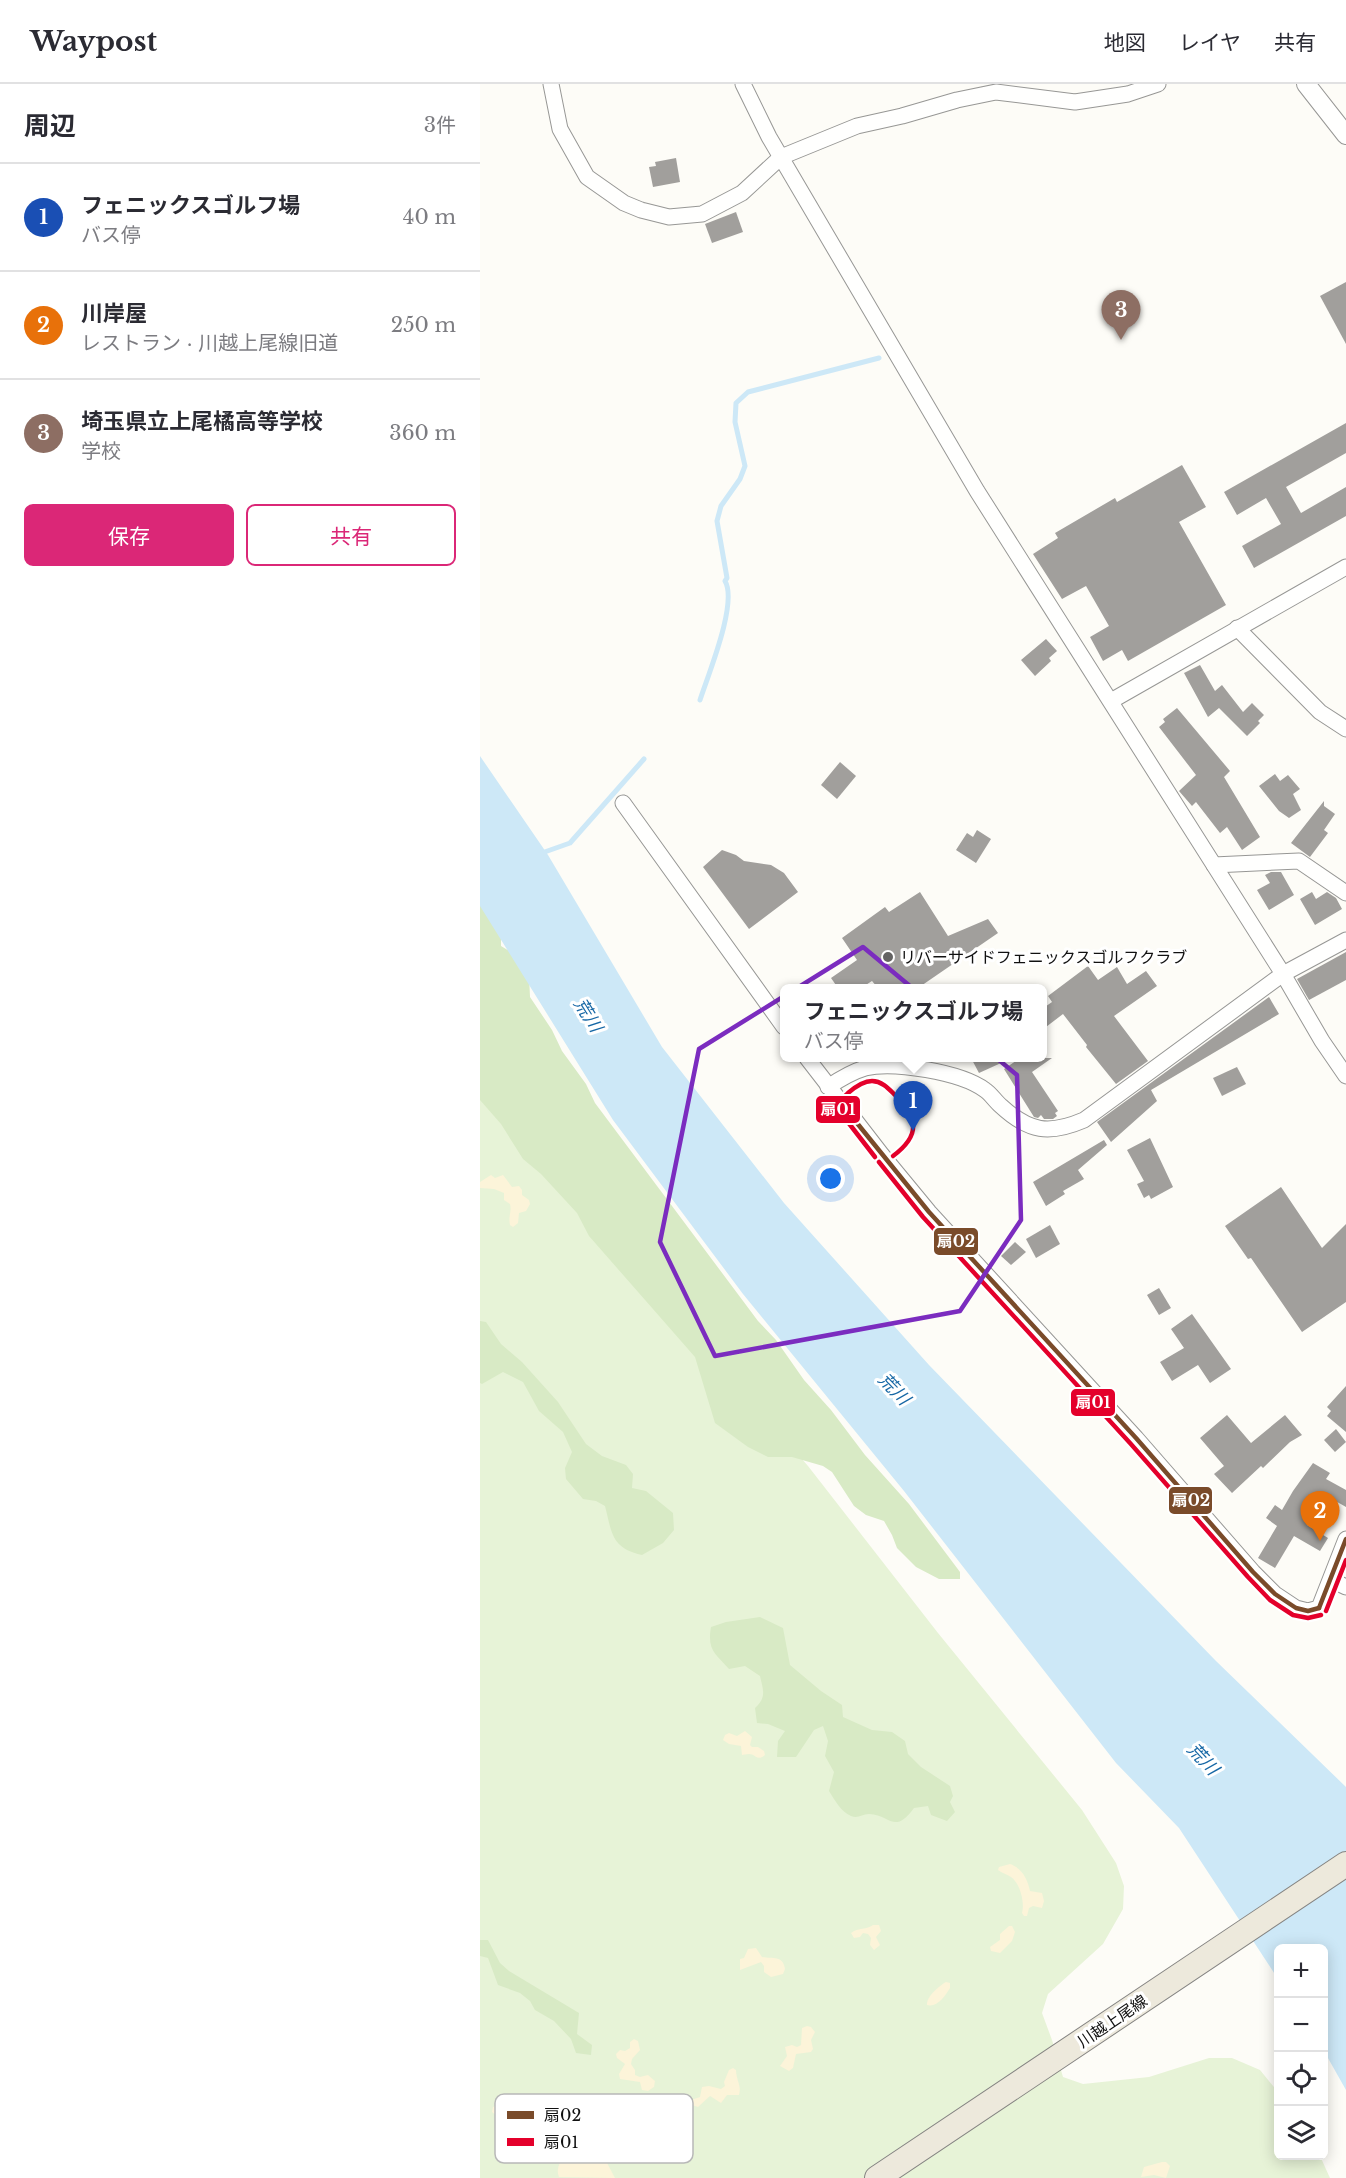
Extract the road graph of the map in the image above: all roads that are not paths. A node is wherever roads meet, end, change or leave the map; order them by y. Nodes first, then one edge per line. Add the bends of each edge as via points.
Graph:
1 (551, 84) edge
2 (743, 84) edge
3 (1158, 84) edge
4 (1306, 84) edge
5 (1346, 135) edge
6 (781, 157) junction
7 (1346, 567) edge
8 (1237, 628) junction
9 (1111, 701) junction
10 (1346, 729) edge
11 (622, 803) dead end
12 (1214, 865) junction
13 (1346, 893) edge
14 (1346, 940) edge
15 (1282, 974) junction
16 (780, 1021) edge
17 (810, 1062) edge
18 (1346, 1076) edge
19 (828, 1087) junction
20 (1346, 1539) edge
21 (1330, 1580) junction
22 (1346, 1587) edge
23 (1346, 1864) edge
24 (877, 2178) edge

1 - 6 street via 560,129 587,177 641,210 669,217 702,214 742,193
2 - 6 street
3 - 6 street via 1075,102 996,92 857,126
4 - 5 street
6 - 9 street via 977,491
7 - 8 street
8 - 9 street
8 - 10 street via 1320,712
9 - 12 street
11 - 16 street
12 - 13 street via 1299,861
12 - 15 street
14 - 15 street
15 - 18 street
15 - 19 street via 1084,1120 1054,1130 1037,1130 1019,1121 985,1090 967,1080 919,1068 867,1068 845,1075
17 - 19 street
19 - 21 street via 929,1212 1275,1594 1308,1611 1319,1608
20 - 21 street
21 - 22 street
23 - 24 main road, 川越上尾線

